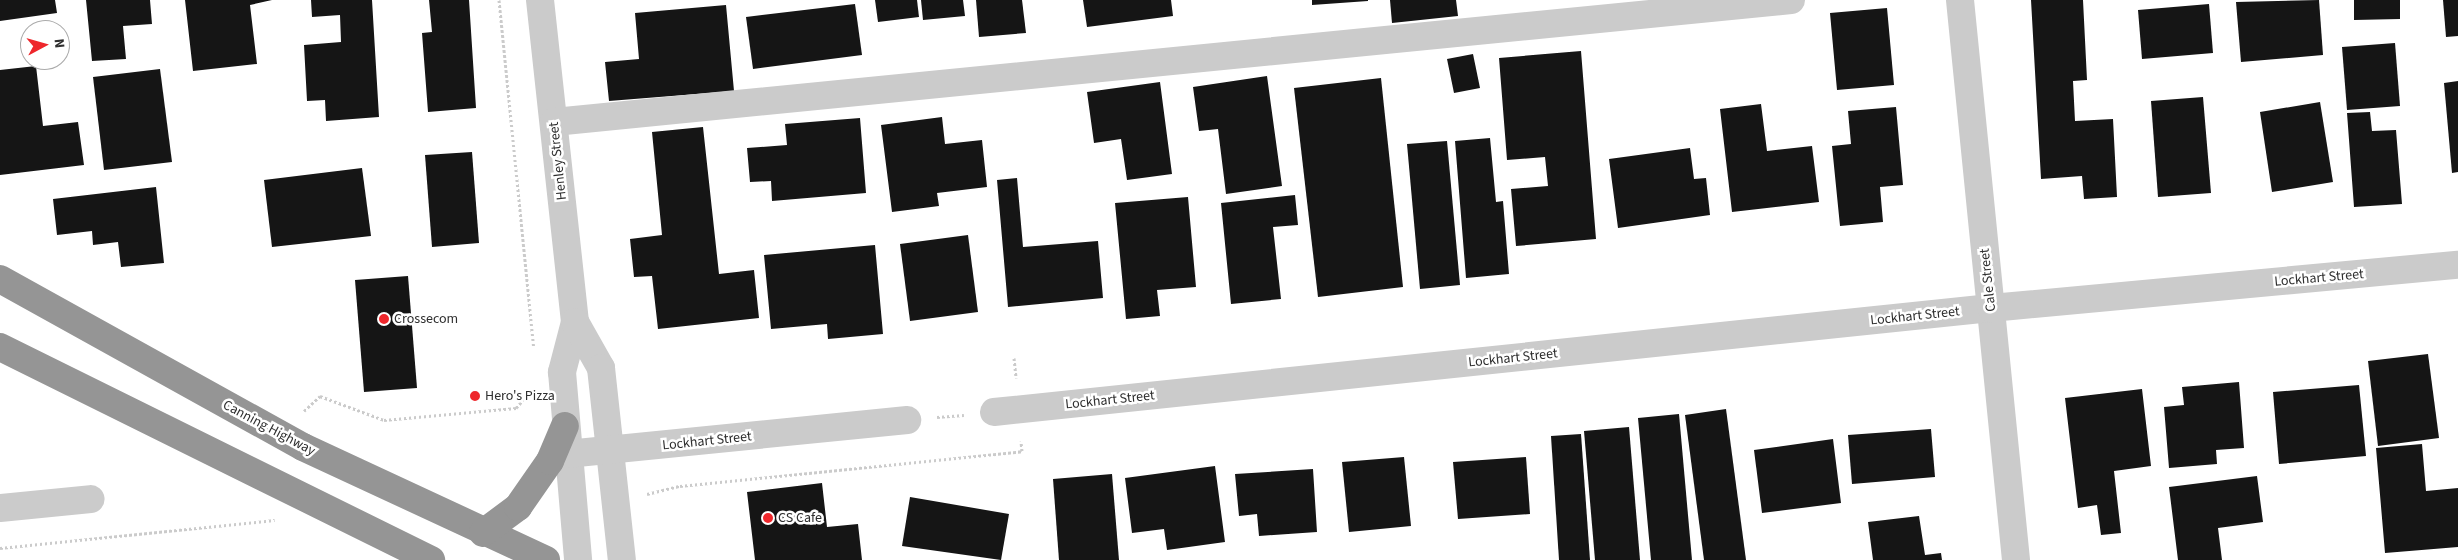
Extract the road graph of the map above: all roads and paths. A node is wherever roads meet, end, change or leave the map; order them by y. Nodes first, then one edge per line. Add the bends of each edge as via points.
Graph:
1 (499, 0) edge
2 (540, 0) edge
3 (1791, 0) edge
4 (1960, 0) edge
5 (554, 122) junction
6 (2458, 265) edge
7 (0, 278) edge
8 (1991, 308) junction
9 (575, 322) junction
10 (0, 348) edge
11 (535, 354) dead end
12 (538, 384) dead end
13 (304, 411) dead end
14 (994, 412) joint
15 (907, 420) joint
16 (565, 426) junction
17 (611, 451) junction
18 (568, 454) junction
19 (91, 499) dead end
20 (0, 508) edge
21 (285, 519) dead end
22 (483, 533) junction
23 (0, 548) edge
24 (431, 560) edge
25 (546, 560) edge
26 (578, 560) edge
27 (622, 560) edge
28 (2016, 560) edge

1 - 11 path
2 - 5 street, Henley Street
3 - 5 street
4 - 8 street, Cale Street
5 - 9 street, Henley Street
6 - 8 street, Lockhart Street
7 - 22 highway, Canning Highway via 302,447
8 - 14 street, Lockhart Street
8 - 28 street, Cale Street
9 - 16 street, Henley Street via 562,372
9 - 17 street, Henley Street via 601,368
10 - 24 highway
12 - 13 path via 516,408 384,420 320,396
14 - 15 path
15 - 17 street, Lockhart Street
16 - 18 street, Henley Street
16 - 22 highway via 550,461 518,507
17 - 18 street, Lockhart Street
17 - 27 street, Henley Street
18 - 26 street, Henley Street
19 - 20 street
21 - 23 path
22 - 25 highway, Canning Highway

